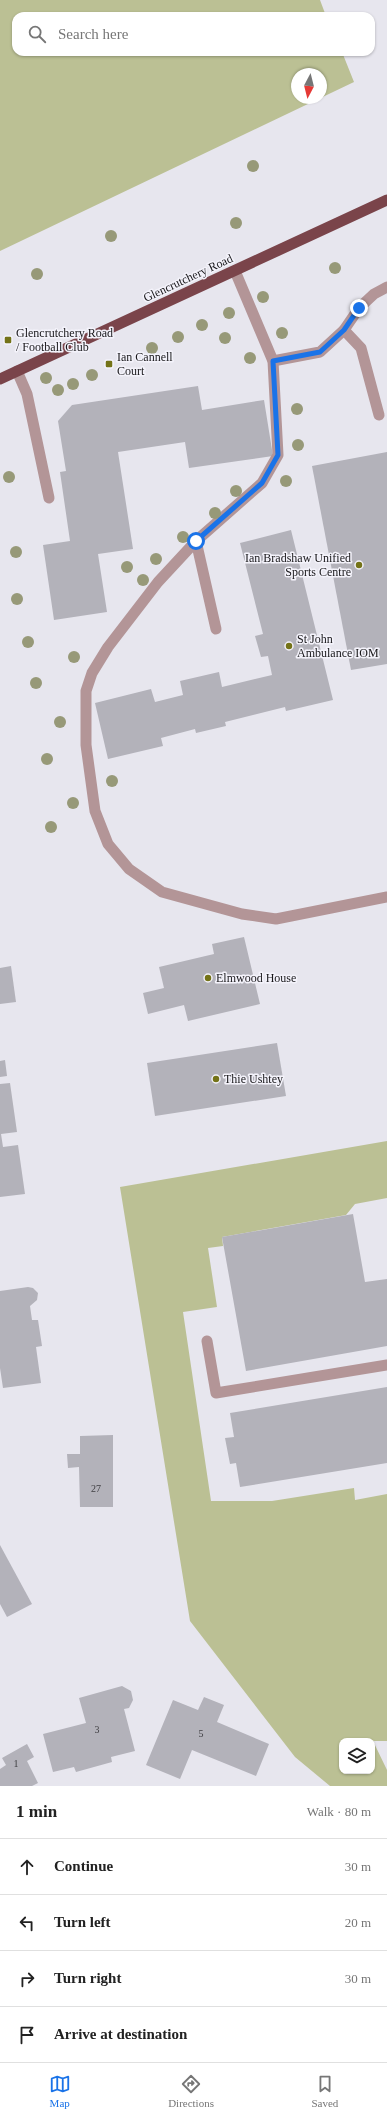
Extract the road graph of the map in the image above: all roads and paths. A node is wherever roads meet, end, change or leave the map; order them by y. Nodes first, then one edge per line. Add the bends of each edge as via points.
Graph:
1 (387, 200) edge
2 (235, 270) junction
3 (387, 287) edge
4 (344, 330) junction
5 (273, 361) junction
6 (17, 371) junction
7 (0, 379) edge
8 (379, 415) dead end
9 (48, 498) dead end
10 (196, 541) junction
11 (216, 629) dead end
12 (387, 898) edge
13 (207, 1341) dead end
14 (387, 1365) edge

1 - 2 highway, Glencrutchery Road
2 - 5 lane
2 - 6 highway, Glencrutchery Road
3 - 4 lane via 374,294 359,308
4 - 5 lane via 320,352
4 - 8 lane via 361,348
5 - 10 lane via 278,455 262,483
6 - 7 highway, Glencrutchery Road
6 - 9 lane via 27,394
10 - 11 lane
10 - 12 lane via 158,582 108,646 92,673 86,692 89,776 95,811 108,844 129,869 162,892 242,914 276,919
13 - 14 lane via 216,1393

